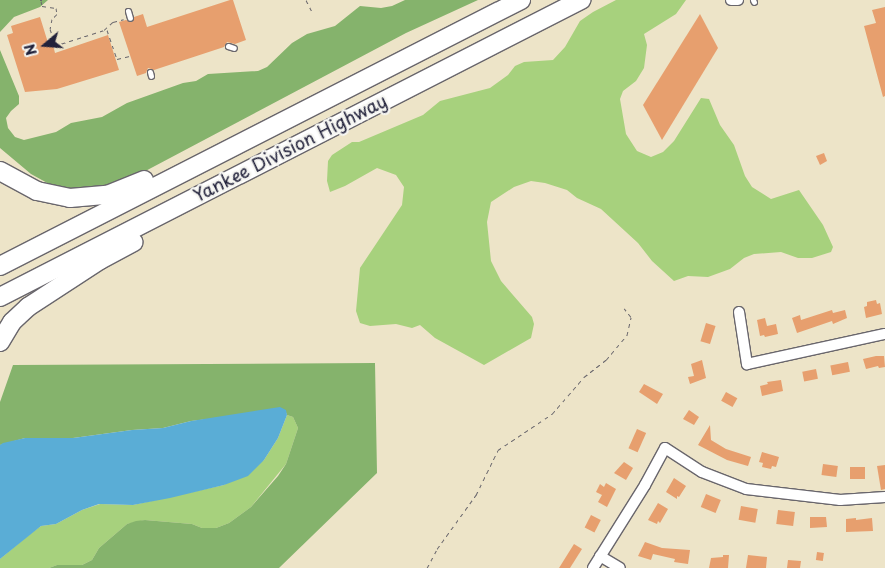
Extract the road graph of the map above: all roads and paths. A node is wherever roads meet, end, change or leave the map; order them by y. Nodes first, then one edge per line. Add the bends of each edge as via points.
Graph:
1 (41, 0) edge
2 (306, 0) edge
3 (521, 0) edge
4 (581, 0) edge
5 (731, 0) edge
6 (738, 0) edge
7 (128, 11) dead end
8 (312, 12) dead end
9 (130, 18) joint
10 (107, 28) junction
11 (55, 46) junction
12 (58, 51) dead end
13 (130, 56) dead end
14 (188, 170) junction
15 (0, 171) edge
16 (171, 209) junction
17 (0, 266) edge
18 (0, 297) edge
19 (624, 308) dead end
20 (739, 312) dead end
21 (885, 334) edge
22 (0, 342) edge
23 (885, 497) edge
24 (600, 556) junction
25 (427, 568) edge
26 (592, 568) edge
27 (620, 568) edge

1 - 11 path via 42,6 56,8 57,14 50,25
2 - 8 path
3 - 14 highway, Yankee Division Highway
4 - 16 highway, Yankee Division Highway
5 - 6 street
7 - 9 lane
9 - 10 path via 113,22
10 - 11 path
10 - 13 path via 117,59
11 - 12 path
14 - 15 highway via 142,180 107,195 77,198 37,192
14 - 17 highway, Yankee Division Highway
16 - 18 highway, Yankee Division Highway
16 - 22 highway via 140,238 28,307 12,322
19 - 25 path via 631,317 627,335 552,414 498,450 476,495
20 - 21 street via 747,364
23 - 24 street via 840,500 746,489 702,472 665,448 646,485
24 - 26 street
24 - 27 street

